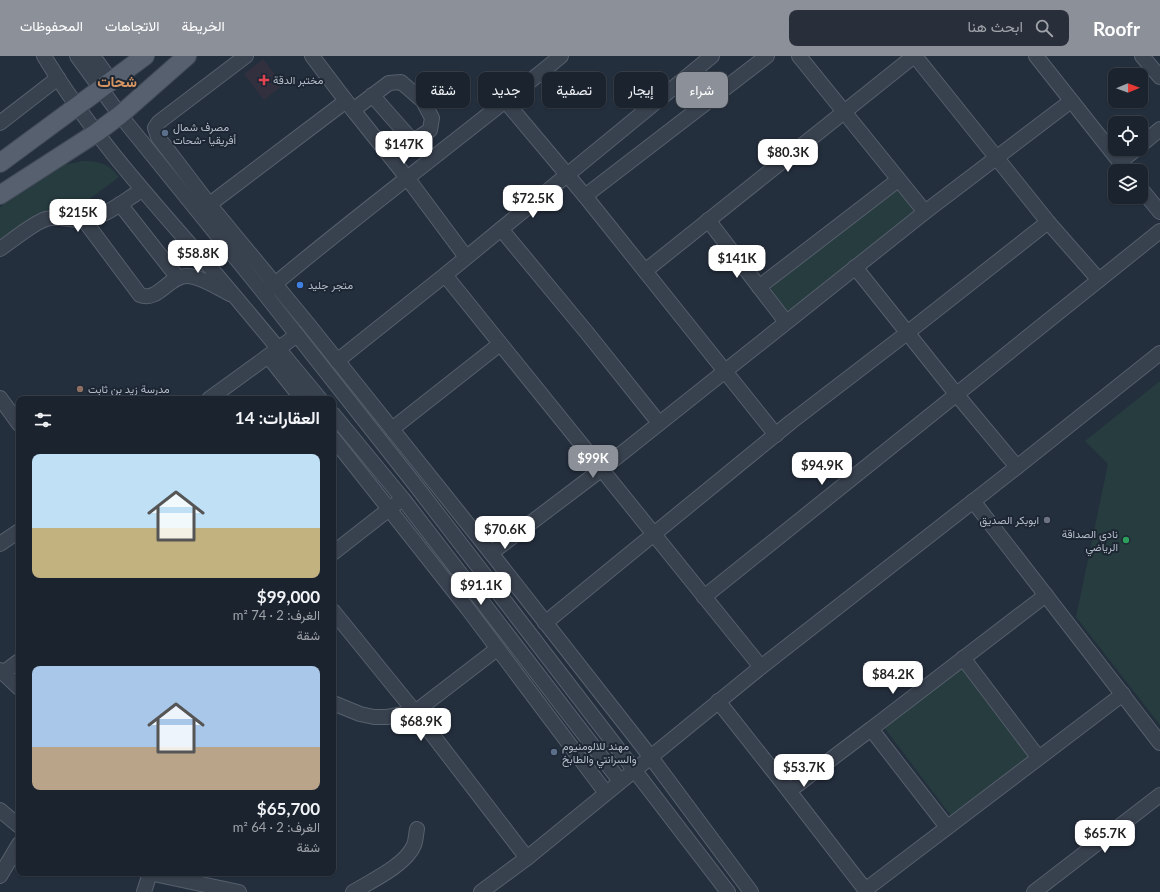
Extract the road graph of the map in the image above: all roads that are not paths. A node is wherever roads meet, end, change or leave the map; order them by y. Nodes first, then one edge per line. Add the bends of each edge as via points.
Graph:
1 (44, 56) edge
2 (77, 56) edge
3 (93, 56) edge
4 (145, 56) edge
5 (188, 56) edge
6 (246, 56) edge
7 (312, 56) edge
8 (561, 56) edge
9 (712, 56) edge
10 (767, 56) edge
11 (799, 56) edge
12 (915, 56) edge
13 (1036, 56) edge
14 (1142, 56) edge
15 (1160, 77) edge
16 (58, 78) junction
17 (534, 79) edge
18 (106, 85) junction
19 (372, 95) dead end
20 (1071, 101) junction
21 (76, 106) junction
22 (349, 106) junction
23 (498, 108) edge
24 (511, 108) edge
25 (844, 112) junction
26 (120, 115) junction
27 (0, 124) edge
28 (1160, 129) edge
29 (96, 133) junction
30 (1148, 138) edge
31 (996, 157) junction
32 (0, 163) edge
33 (1121, 164) edge
34 (566, 174) junction
35 (408, 179) junction
36 (898, 180) junction
37 (142, 190) junction
38 (0, 195) edge
39 (585, 196) junction
40 (1148, 197) edge
41 (120, 204) junction
42 (204, 208) junction
43 (925, 212) junction
44 (1160, 212) edge
45 (84, 220) junction
46 (708, 220) junction
47 (1048, 222) junction
48 (501, 229) junction
49 (1160, 231) edge
50 (0, 248) edge
51 (466, 257) junction
52 (855, 268) junction
53 (646, 271) junction
54 (445, 275) junction
55 (178, 278) junction
56 (1099, 280) junction
57 (275, 284) junction
58 (759, 286) junction
59 (264, 293) junction
60 (234, 296) junction
61 (786, 322) junction
62 (907, 333) junction
63 (296, 335) junction
64 (500, 344) junction
65 (273, 352) junction
66 (1160, 353) edge
67 (337, 361) junction
68 (724, 370) junction
69 (957, 394) junction
70 (213, 396) edge
71 (300, 396) edge
72 (317, 396) edge
73 (0, 398) edge
74 (336, 418) edge
75 (16, 420) edge
76 (659, 423) junction
77 (392, 429) junction
78 (776, 434) junction
79 (336, 442) edge
80 (1017, 467) junction
81 (602, 468) junction
82 (430, 478) junction
83 (417, 487) junction
84 (403, 499) junction
85 (973, 501) junction
86 (390, 509) junction
87 (16, 533) edge
88 (655, 535) junction
89 (0, 544) edge
90 (336, 551) edge
91 (490, 553) junction
92 (1046, 595) junction
93 (704, 597) junction
94 (336, 615) edge
95 (545, 623) junction
96 (497, 649) junction
97 (963, 658) junction
98 (16, 663) edge
99 (761, 667) junction
100 (1, 671) edge
101 (16, 685) edge
102 (1123, 694) junction
103 (718, 701) junction
104 (336, 704) edge
105 (415, 712) junction
106 (870, 728) junction
107 (1160, 743) edge
108 (650, 756) junction
109 (1038, 757) junction
110 (635, 769) junction
111 (620, 781) junction
112 (790, 791) junction
113 (606, 793) junction
114 (1160, 795) edge
115 (0, 810) edge
116 (16, 823) edge
117 (947, 827) junction
118 (417, 829) dead end
119 (16, 849) edge
120 (527, 858) junction
121 (0, 876) edge
122 (148, 876) edge
123 (163, 876) edge
124 (866, 891) edge
125 (144, 892) edge
126 (240, 892) edge
127 (353, 892) edge
128 (481, 892) edge
129 (728, 892) edge
130 (752, 892) edge
131 (1034, 892) edge

1 - 16 street
2 - 18 street
3 - 18 street
4 - 18 main road
5 - 26 main road
6 - 42 street via 159,122 155,128 158,137
7 - 22 street
8 - 17 street
9 - 34 street
10 - 39 street
11 - 25 street
12 - 25 street
12 - 31 street
13 - 20 street
14 - 15 street
16 - 21 street
16 - 27 street
18 - 21 main road
18 - 26 street
19 - 22 street
20 - 31 street
20 - 33 street
21 - 29 street
21 - 32 main road
22 - 35 street
22 - 42 street
23 - 35 street
24 - 34 street
25 - 36 street
25 - 46 street
26 - 29 main road
26 - 42 street
28 - 30 street
29 - 37 street
29 - 38 main road
31 - 43 street
31 - 47 street
34 - 39 street
34 - 48 street
35 - 51 street
35 - 57 street
36 - 43 street
36 - 58 street
37 - 41 street
37 - 60 street
39 - 53 street
40 - 44 street
41 - 45 street via 101,216
41 - 55 street
42 - 57 street
42 - 59 street
43 - 52 street
45 - 50 street via 60,217 43,220
45 - 55 street via 140,295 147,297 155,294
46 - 53 street
46 - 58 street
47 - 56 street
47 - 62 street
48 - 51 street
48 - 76 street
49 - 56 street
51 - 54 street
52 - 61 street
52 - 62 street
53 - 68 street
54 - 64 street
54 - 67 street
55 - 60 street via 196,278
56 - 69 street
57 - 59 street
57 - 67 street
58 - 61 street
59 - 63 street
60 - 65 street
61 - 68 street
62 - 69 street
62 - 78 street
63 - 65 street
63 - 83 street
64 - 77 street
64 - 81 street
65 - 70 street
65 - 71 street
65 - 72 street
66 - 80 street
67 - 77 street
68 - 76 street
68 - 78 street
69 - 80 street
69 - 93 street
73 - 75 street
74 - 84 street
76 - 81 street
77 - 82 street
78 - 88 street
79 - 86 street
80 - 85 street
81 - 88 street
81 - 91 street
82 - 83 street
82 - 91 street
83 - 84 street
83 - 110 street
84 - 86 street
84 - 111 street
85 - 92 street
85 - 99 street
86 - 90 street
86 - 96 street
87 - 89 street
88 - 93 street
88 - 95 street
91 - 95 street
92 - 97 street
92 - 102 street
93 - 99 street
94 - 105 street
95 - 108 street
96 - 105 street
96 - 113 street
97 - 106 street
97 - 109 street
98 - 100 street
99 - 103 street
100 - 101 street
102 - 107 street
102 - 109 street
103 - 108 street
103 - 112 street
104 - 105 street via 374,717
105 - 120 street
106 - 112 street
106 - 117 street
108 - 110 street
108 - 130 street
109 - 117 street
110 - 111 street
110 - 129 street
111 - 113 street
112 - 124 street
113 - 120 street
114 - 131 street
115 - 116 street
117 - 124 street
118 - 127 street via 414,845 406,857
119 - 121 street
120 - 128 street
122 - 125 street
123 - 126 street

